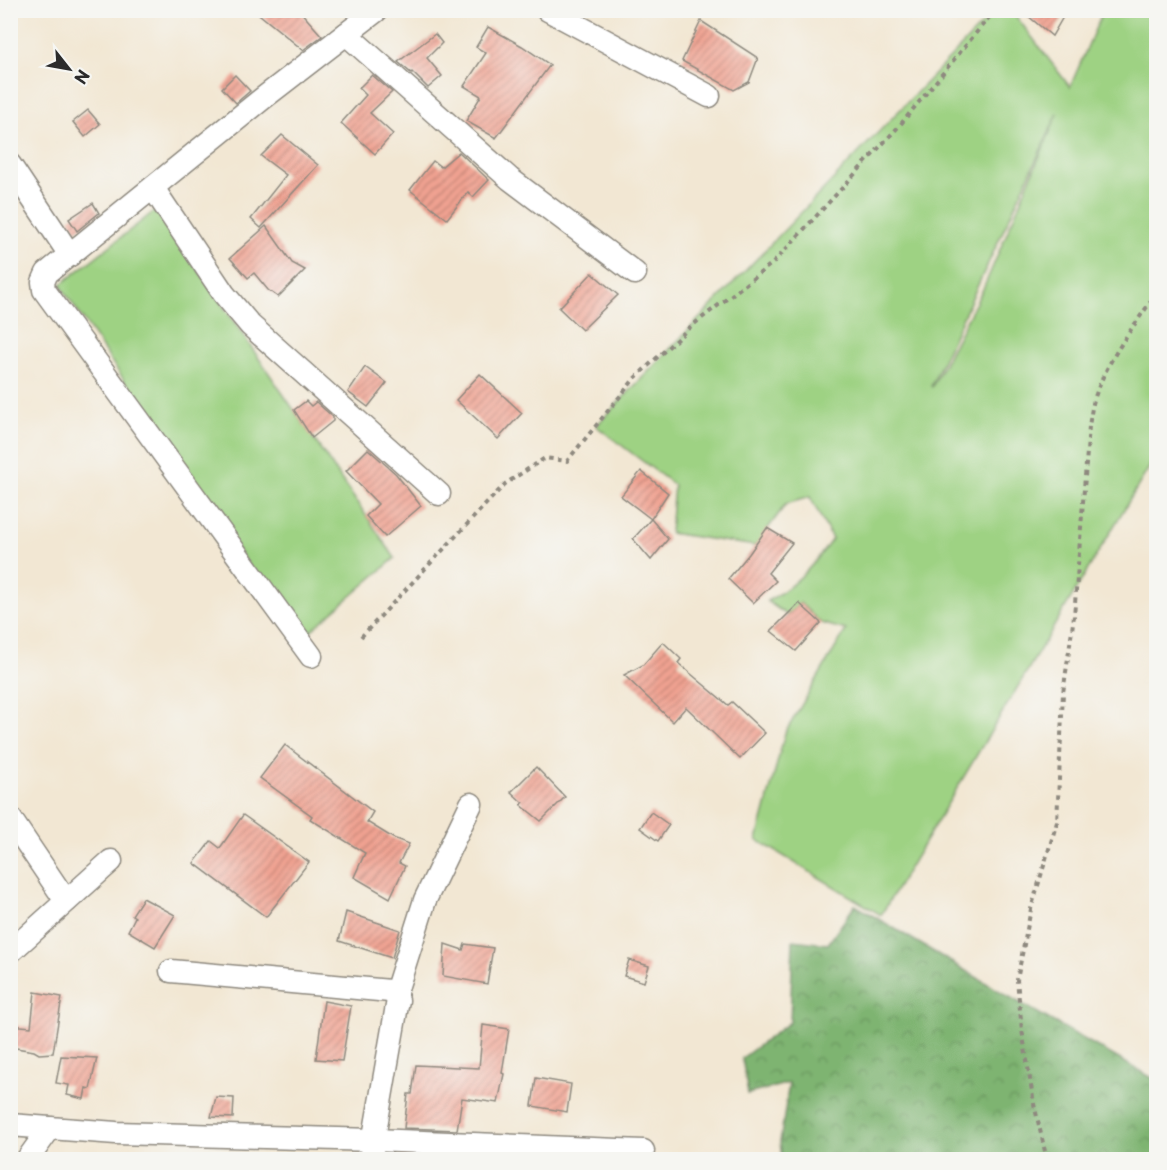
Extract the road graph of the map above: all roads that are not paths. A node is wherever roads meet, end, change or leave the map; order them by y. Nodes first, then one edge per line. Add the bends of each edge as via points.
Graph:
1 (376, 10) edge
2 (548, 10) edge
3 (346, 34) junction
4 (709, 96) dead end
5 (10, 165) edge
6 (153, 188) junction
7 (69, 255) junction
8 (635, 273) dead end
9 (439, 494) dead end
10 (310, 656) dead end
11 (471, 804) dead end
12 (10, 818) edge
13 (111, 861) dead end
14 (66, 901) junction
15 (10, 952) edge
16 (171, 971) dead end
17 (395, 994) junction
18 (10, 1125) edge
19 (50, 1128) junction
20 (372, 1150) edge
21 (643, 1150) dead end
22 (27, 1160) edge

1 - 3 street
2 - 4 street
3 - 6 street
3 - 8 street via 510,179
5 - 7 street
6 - 7 street
6 - 9 street via 224,294 250,325
7 - 10 street via 47,273 44,290
11 - 17 street via 425,900
12 - 14 street
13 - 14 street
14 - 15 street
16 - 17 street
17 - 20 street via 398,1000
18 - 19 street
19 - 20 street
19 - 22 street
20 - 21 street

